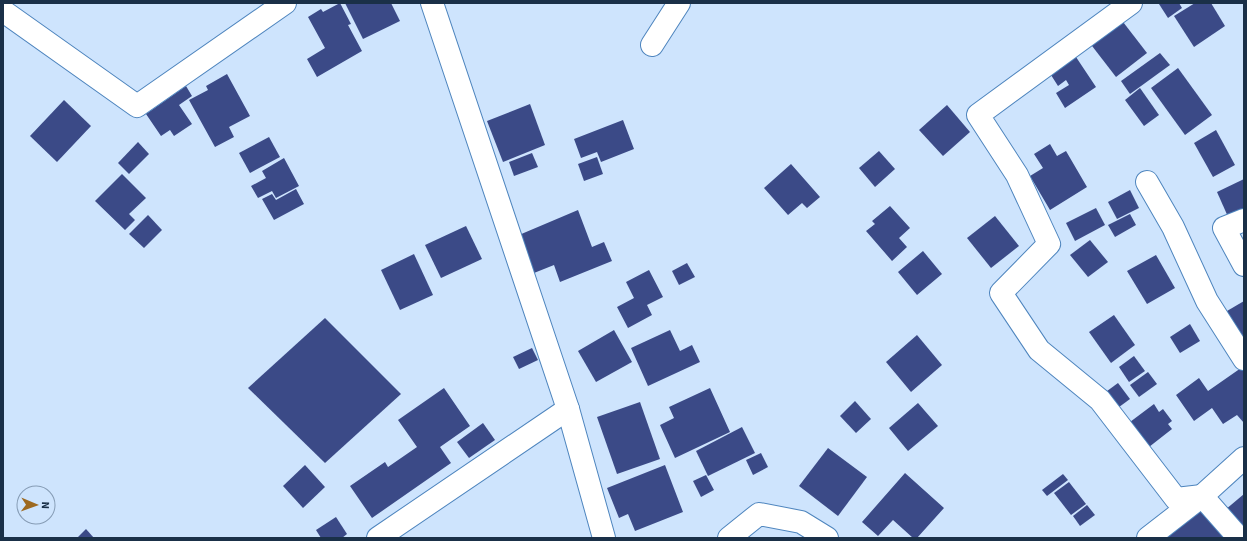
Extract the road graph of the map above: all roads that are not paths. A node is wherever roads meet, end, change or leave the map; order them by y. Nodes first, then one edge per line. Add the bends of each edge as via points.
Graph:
1 (285, 3) edge
2 (432, 3) edge
3 (679, 3) edge
4 (1131, 3) edge
5 (3, 11) edge
6 (652, 45) dead end
7 (1147, 182) dead end
8 (1244, 220) edge
9 (1244, 265) edge
10 (1244, 359) edge
11 (568, 409) junction
12 (1244, 458) edge
13 (1202, 496) junction
14 (378, 538) edge
15 (604, 538) edge
16 (729, 538) edge
17 (827, 538) edge
18 (1148, 538) edge
19 (1239, 538) edge

1 - 5 street via 137,106
2 - 11 street
3 - 6 street
4 - 13 street via 978,115 1017,175 1049,244 1001,293 1039,350 1100,400 1176,499
7 - 10 street via 1173,227 1207,301
8 - 9 street via 1224,228
11 - 14 street
11 - 15 street
12 - 13 street
13 - 18 street
13 - 19 street
16 - 17 street via 759,514 801,522

